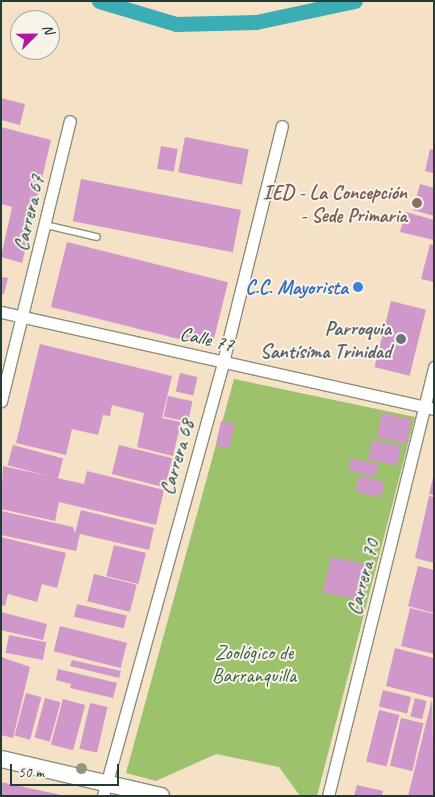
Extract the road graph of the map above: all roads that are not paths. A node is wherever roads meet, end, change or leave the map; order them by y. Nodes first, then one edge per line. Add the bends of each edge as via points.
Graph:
1 (70, 121) dead end
2 (282, 126) dead end
3 (46, 225) junction
4 (97, 238) dead end
5 (1, 312) edge
6 (23, 317) junction
7 (224, 362) junction
8 (434, 367) edge
9 (1, 402) edge
10 (429, 408) edge
11 (1, 759) edge
12 (104, 790) edge
13 (161, 796) edge
14 (328, 796) edge

1 - 3 street, Carrera 67
2 - 7 street, Carrera 68
3 - 4 lane
3 - 6 street, Carrera 67
5 - 6 street, Calle 77
6 - 7 street, Calle 77
6 - 9 street, Carrera 67
7 - 10 street, Calle 77
7 - 12 street, Carrera 68
8 - 10 street, Carrera 70
10 - 14 street, Carrera 70
11 - 12 street
12 - 13 street

